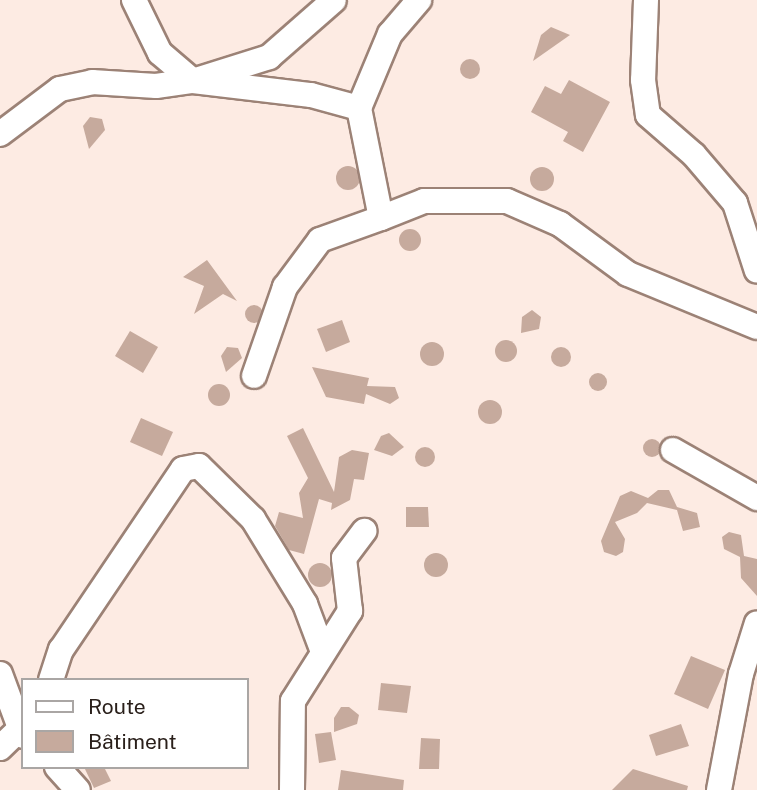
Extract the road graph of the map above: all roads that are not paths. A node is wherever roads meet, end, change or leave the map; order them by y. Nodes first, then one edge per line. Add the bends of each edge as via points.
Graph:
1 (134, 0) edge
2 (334, 0) edge
3 (419, 0) edge
4 (646, 0) edge
5 (193, 81) junction
6 (359, 108) junction
7 (0, 134) edge
8 (381, 218) junction
9 (757, 271) edge
10 (757, 327) edge
11 (254, 376) dead end
12 (673, 450) dead end
13 (757, 498) edge
14 (364, 531) dead end
15 (757, 623) edge
16 (323, 652) junction
17 (0, 674) edge
18 (52, 678) edge
19 (16, 735) edge
20 (59, 769) edge
21 (78, 790) edge
22 (292, 790) edge
23 (719, 790) edge

1 - 5 street via 160,53
2 - 5 street via 269,57
3 - 6 street via 390,34
4 - 9 street via 643,80 648,115 694,155 735,203
5 - 6 street via 311,95
5 - 7 street via 156,86 92,82 60,89
6 - 8 street
8 - 10 street via 424,201 507,201 560,224 628,274
8 - 11 street via 320,240 285,287
12 - 13 street
14 - 16 street via 344,558 350,611
15 - 23 street via 741,674
16 - 18 street via 305,604 253,519 199,466 183,469 61,650
16 - 22 street via 293,701
17 - 19 street
20 - 21 street

